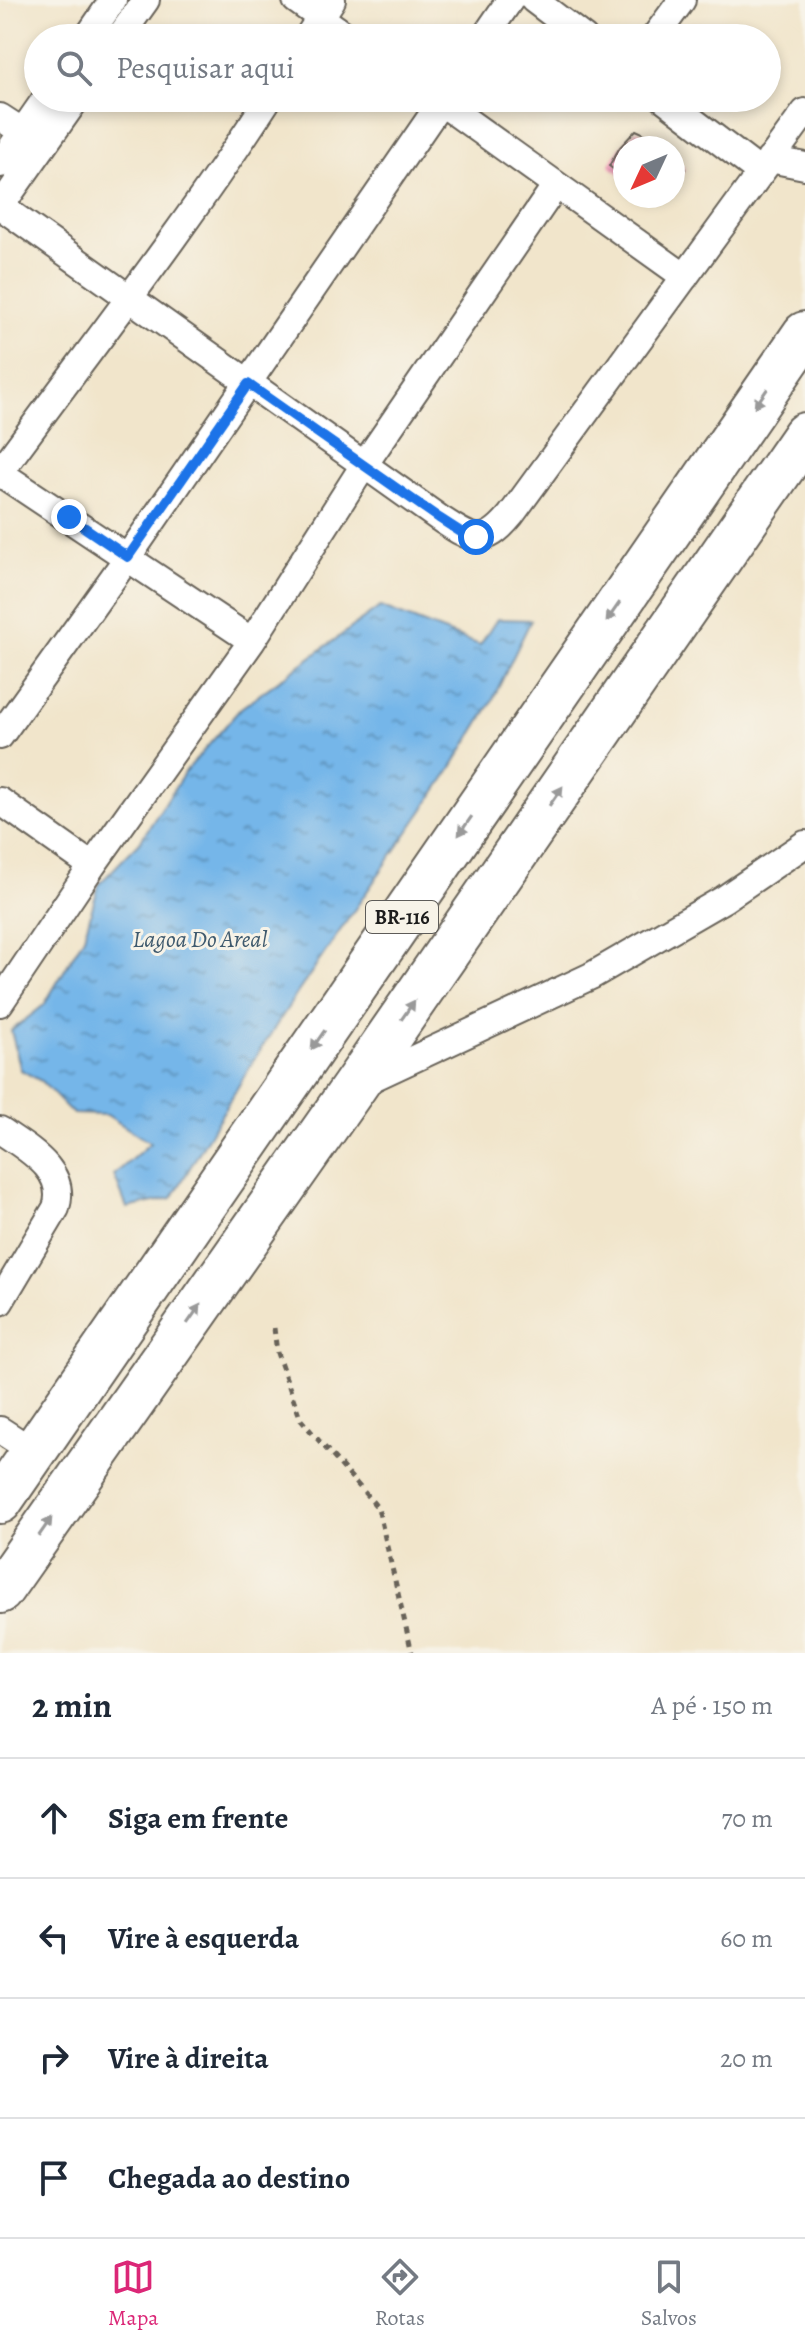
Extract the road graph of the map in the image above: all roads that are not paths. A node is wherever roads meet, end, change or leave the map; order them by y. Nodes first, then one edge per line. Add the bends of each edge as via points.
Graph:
1 (113, 0) edge
2 (146, 0) edge
3 (296, 0) edge
4 (510, 0) edge
5 (534, 0) edge
6 (682, 0) edge
7 (319, 18) edge
8 (97, 24) edge
9 (129, 24) edge
10 (494, 24) edge
11 (566, 24) edge
12 (664, 24) edge
13 (41, 112) edge
14 (62, 112) edge
15 (260, 112) edge
16 (431, 112) edge
17 (458, 112) edge
18 (684, 112) edge
19 (805, 112) edge
20 (0, 117) edge
21 (33, 138) junction
22 (0, 164) edge
23 (765, 165) junction
24 (805, 166) edge
25 (556, 185) junction
26 (0, 207) edge
27 (685, 277) junction
28 (130, 300) junction
29 (805, 334) edge
30 (248, 384) junction
31 (805, 435) edge
32 (364, 465) junction
33 (0, 472) edge
34 (128, 557) junction
35 (252, 641) junction
36 (0, 736) edge
37 (0, 801) edge
38 (805, 844) edge
39 (92, 866) junction
40 (0, 1003) edge
41 (354, 1087) junction
42 (0, 1130) edge
43 (0, 1302) edge
44 (17, 1441) edge
45 (0, 1501) edge
46 (0, 1591) edge

1 - 8 street
2 - 9 street
3 - 7 street
4 - 10 street
5 - 11 street
6 - 12 street
13 - 21 street
14 - 21 street
15 - 28 street
16 - 30 street
17 - 25 street
18 - 23 street
19 - 23 street
20 - 21 street
21 - 22 street
21 - 26 street
23 - 24 street
23 - 27 street
25 - 27 street
25 - 32 street
26 - 28 street
27 - 32 street via 492,534 467,536
28 - 30 street
28 - 33 street
29 -> 44 highway, BR-116
30 - 32 street
30 - 34 street
41 -> 31 highway
32 - 35 street
33 - 34 street
34 - 35 street
34 - 36 street
35 - 39 street
37 - 39 street
38 - 41 street via 724,899 591,976
39 - 40 street
46 -> 41 highway
42 - 43 street via 51,1170 59,1188 56,1208
44 - 45 highway, BR-116

